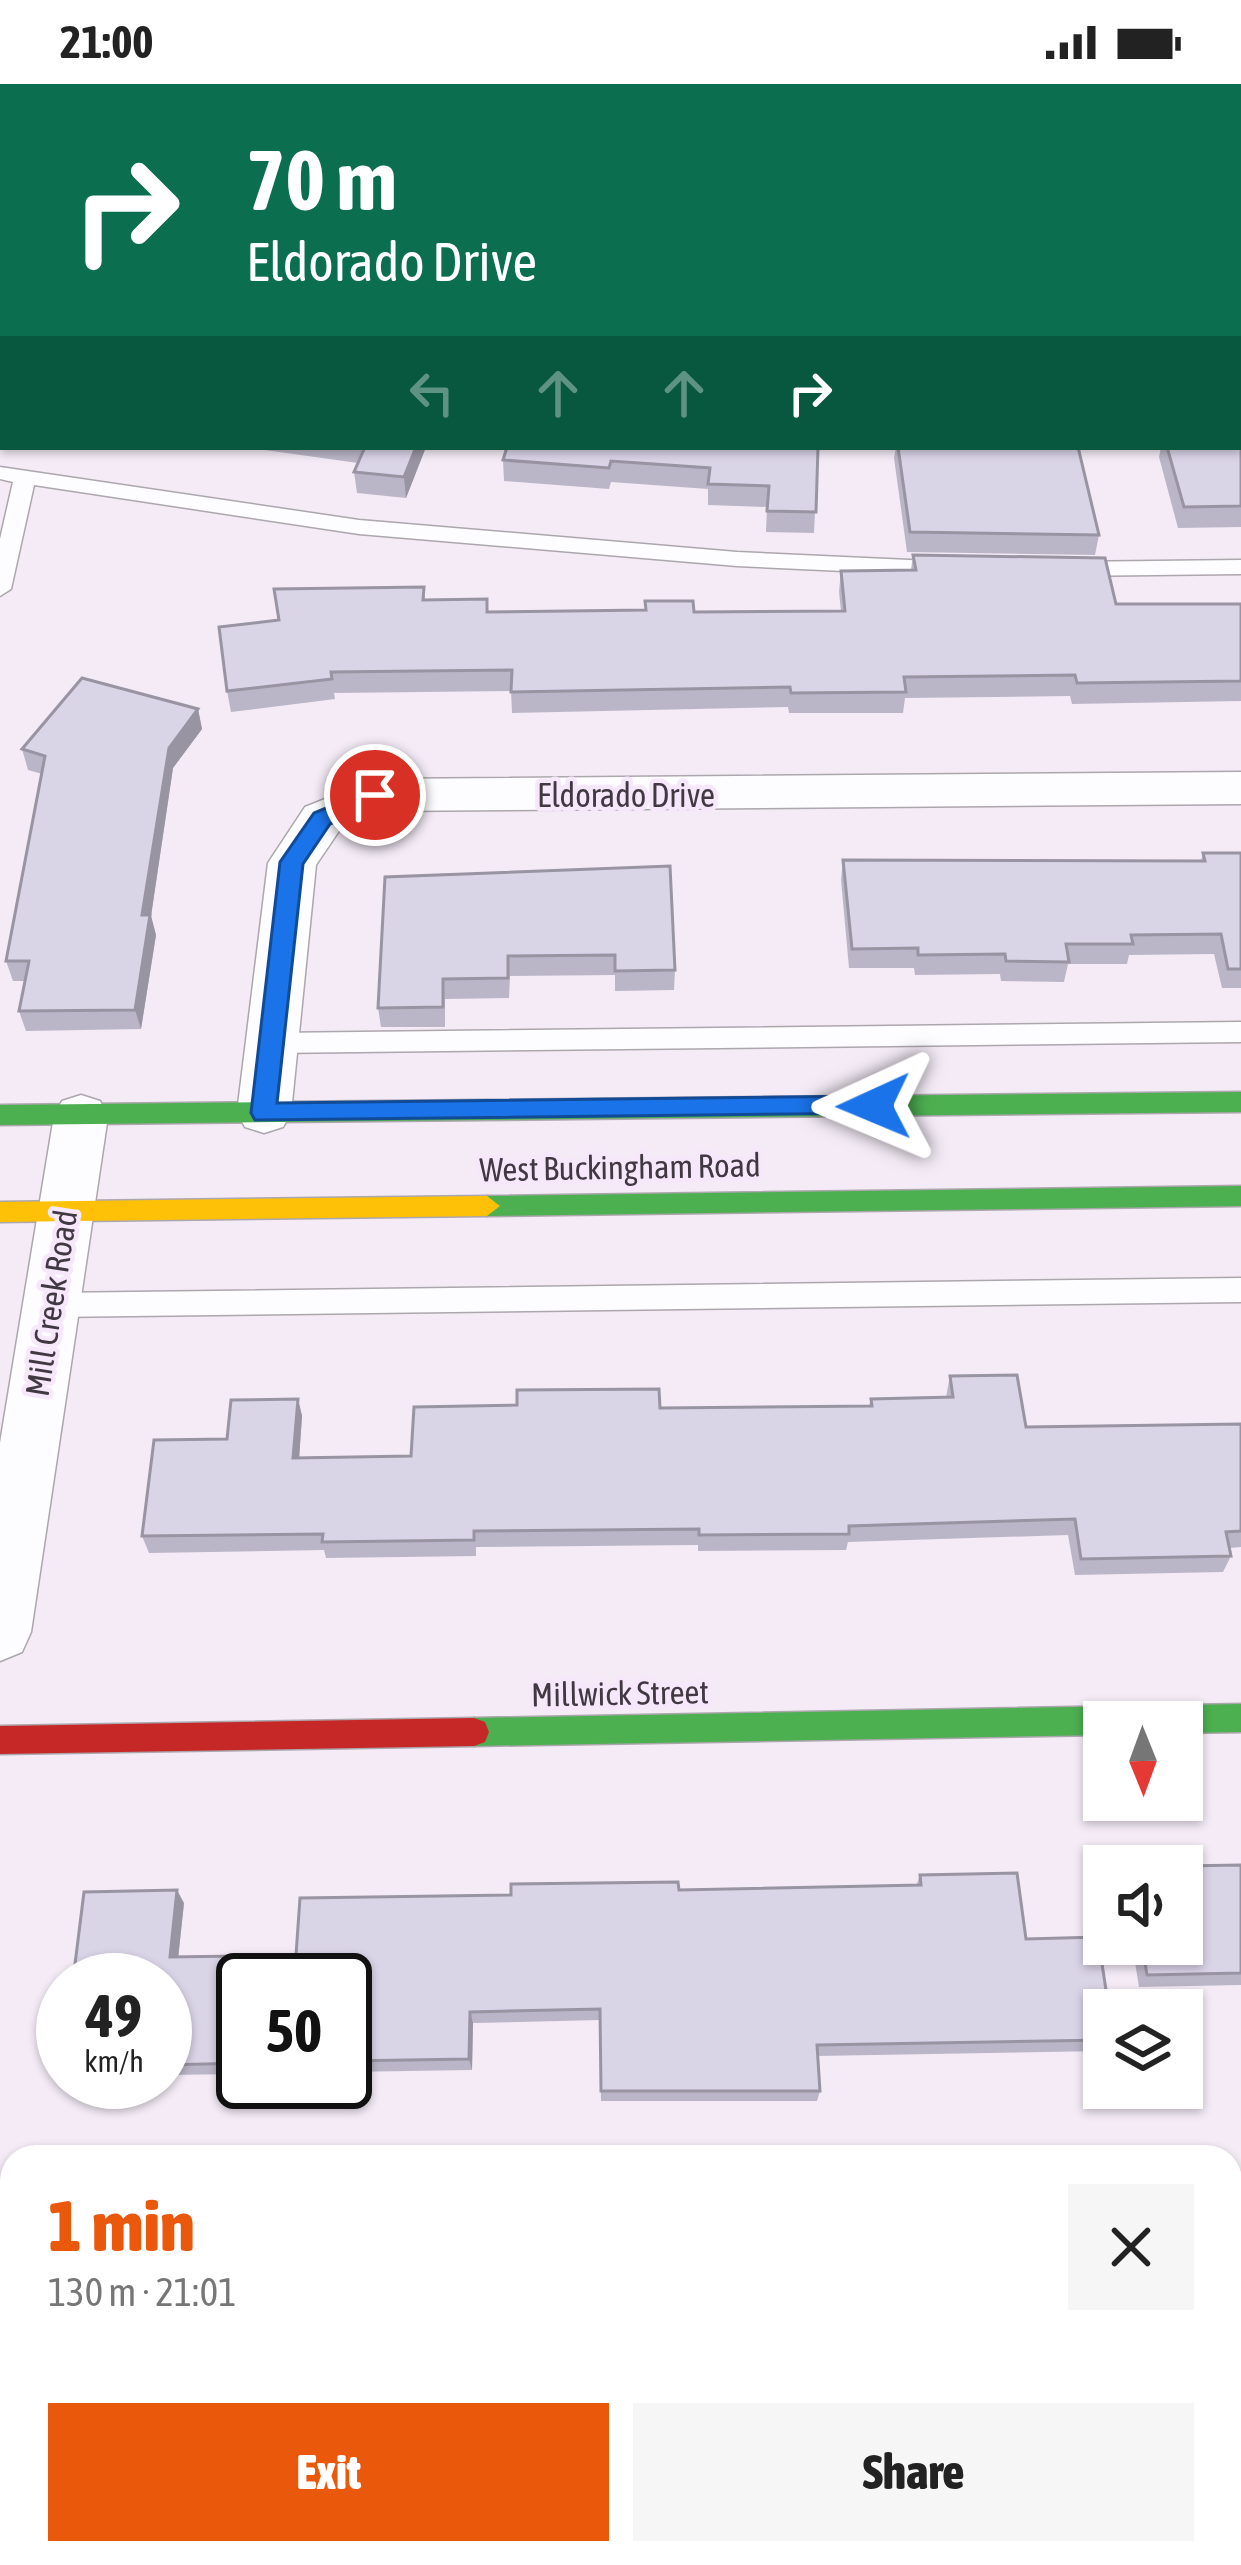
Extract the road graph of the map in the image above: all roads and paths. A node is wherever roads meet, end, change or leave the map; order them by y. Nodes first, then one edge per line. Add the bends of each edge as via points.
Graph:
1 (0, 472) edge
2 (25, 478) junction
3 (1241, 567) edge
4 (973, 569) edge
5 (1040, 569) edge
6 (0, 589) edge
7 (1241, 788) edge
8 (1241, 1032) edge
9 (272, 1043) junction
10 (1241, 1102) edge
11 (264, 1113) junction
12 (0, 1115) edge
13 (81, 1116) junction
14 (1241, 1196) edge
15 (65, 1209) junction
16 (0, 1212) edge
17 (1241, 1290) edge
18 (50, 1305) junction
19 (0, 1632) edge
20 (1241, 1718) edge
21 (0, 1740) edge

1 - 2 lane
2 - 4 lane via 359,527 737,560
2 - 6 lane
3 - 5 lane
7 - 9 street, Eldorado Drive via 375,795 322,819 292,862
8 - 9 lane
9 - 11 street, Eldorado Drive
10 - 11 main road, West Buckingham Road
11 - 13 main road, West Buckingham Road
12 - 13 main road, West Buckingham Road
13 - 15 street, Mill Creek Road
14 - 15 main road, West Buckingham Road
15 - 16 main road, West Buckingham Road
15 - 18 street, Mill Creek Road
17 - 18 lane
18 - 19 street, Mill Creek Road
20 - 21 main road, Millwick Street

